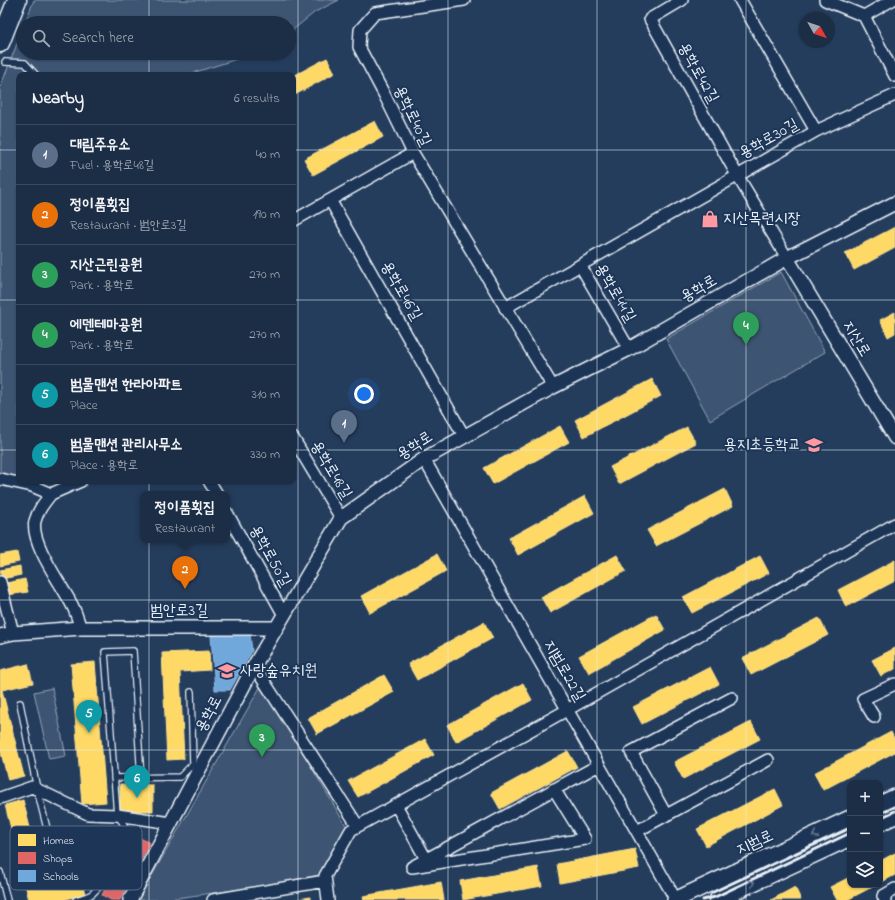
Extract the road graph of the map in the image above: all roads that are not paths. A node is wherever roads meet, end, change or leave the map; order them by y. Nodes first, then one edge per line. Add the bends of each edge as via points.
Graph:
1 (17, 0) edge
2 (464, 0) edge
3 (682, 0) edge
4 (740, 0) edge
5 (825, 0) edge
6 (892, 0) edge
7 (864, 16) junction
8 (0, 43) edge
9 (5, 62) dead end
10 (33, 72) edge
11 (895, 76) edge
12 (895, 95) edge
13 (816, 131) junction
14 (412, 153) junction
15 (737, 174) junction
16 (330, 200) junction
17 (895, 203) edge
18 (296, 219) edge
19 (787, 258) junction
20 (580, 265) junction
21 (505, 308) junction
22 (629, 349) junction
23 (553, 387) junction
24 (464, 436) junction
25 (895, 438) edge
26 (296, 443) edge
27 (424, 459) junction
28 (0, 479) edge
29 (16, 482) edge
30 (23, 484) edge
31 (74, 484) edge
32 (51, 494) junction
33 (230, 517) edge
34 (341, 518) junction
35 (895, 524) edge
36 (0, 582) edge
37 (284, 615) junction
38 (81, 628) junction
39 (276, 628) junction
40 (6, 635) edge
41 (254, 666) junction
42 (895, 684) edge
43 (190, 692) dead end
44 (732, 698) dead end
45 (20, 703) dead end
46 (567, 710) junction
47 (874, 717) dead end
48 (768, 760) dead end
49 (599, 765) junction
50 (114, 778) junction
51 (141, 778) junction
52 (37, 789) junction
53 (554, 789) junction
54 (895, 797) edge
55 (0, 798) edge
56 (883, 803) edge
57 (396, 805) junction
58 (117, 815) junction
59 (666, 815) junction
60 (895, 816) edge
61 (847, 819) edge
62 (171, 822) junction
63 (883, 822) edge
64 (46, 826) edge
65 (125, 826) edge
66 (358, 826) junction
67 (637, 831) junction
68 (847, 839) edge
69 (426, 859) junction
70 (0, 872) edge
71 (142, 877) edge
72 (325, 881) junction
73 (895, 889) edge
74 (96, 890) edge
75 (135, 890) edge
76 (7, 900) edge
77 (76, 900) edge
78 (130, 900) edge
79 (213, 900) edge
80 (328, 900) edge
81 (676, 900) edge
82 (717, 900) edge
83 (885, 900) edge

1 - 8 highway
2 - 14 street, 용학로40길 via 375,13 360,30 359,47
3 - 15 street, 용학로42길 via 650,19
4 - 13 street, 용학로30길
5 - 7 street
6 - 7 street
7 - 11 street
9 - 10 lane via 25,63
12 - 13 street, 용학로30길
13 - 15 street, 용학로30길
14 - 16 street
14 - 21 street, 용학로40길
15 - 19 street, 용학로42길
15 - 20 street
16 - 18 street
16 - 24 street, 용학로46길
17 - 19 street, 용학로
19 - 22 street, 용학로
19 - 25 street, 지산로
20 - 21 street, 용학로44길
20 - 22 street, 용학로44길
21 - 23 street, 용학로40길
22 - 23 street, 용학로
23 - 24 street, 용학로
24 - 27 street, 용학로
26 - 34 street, 용학로48길
27 - 34 street, 용학로
27 - 46 street, 지범로22길
28 - 29 street
30 - 32 street
31 - 32 street
32 - 38 street via 40,507 35,522 36,540 72,606
33 - 37 street, 용학로50길
34 - 37 street, 용학로
35 - 46 street
36 - 40 street, 범안로3길
37 - 39 street, 용학로
38 - 39 street, 범안로3길
38 - 40 street, 범안로3길
39 - 41 street, 용학로
41 - 62 street, 용학로
41 - 66 street
42 - 47 street via 863,699
43 - 51 lane via 193,764 180,777
44 - 59 street via 631,752
45 - 52 lane
46 - 49 street, 지범로22길
46 - 57 street
48 - 59 street
49 - 53 street
49 - 67 street, 지범로22길
50 - 51 lane
50 - 51 lane via 105,652 133,651
50 - 58 lane
52 - 55 street via 32,787
52 - 58 street via 88,814
52 - 64 lane
53 - 69 street
53 - 69 street via 585,839 412,867
54 - 56 main road
57 - 66 street
57 - 69 street
58 - 62 street
58 - 65 lane
59 - 67 street
60 - 63 main road
61 -> 81 main road, 지범로
62 - 71 street, 용학로
66 - 72 street via 351,830 325,876
67 - 81 street, 지범로22길
82 -> 68 main road
70 - 76 lane
72 - 79 street
72 - 80 street
73 - 83 street via 883,896
74 - 77 lane via 93,894
75 - 78 street, 용학로

